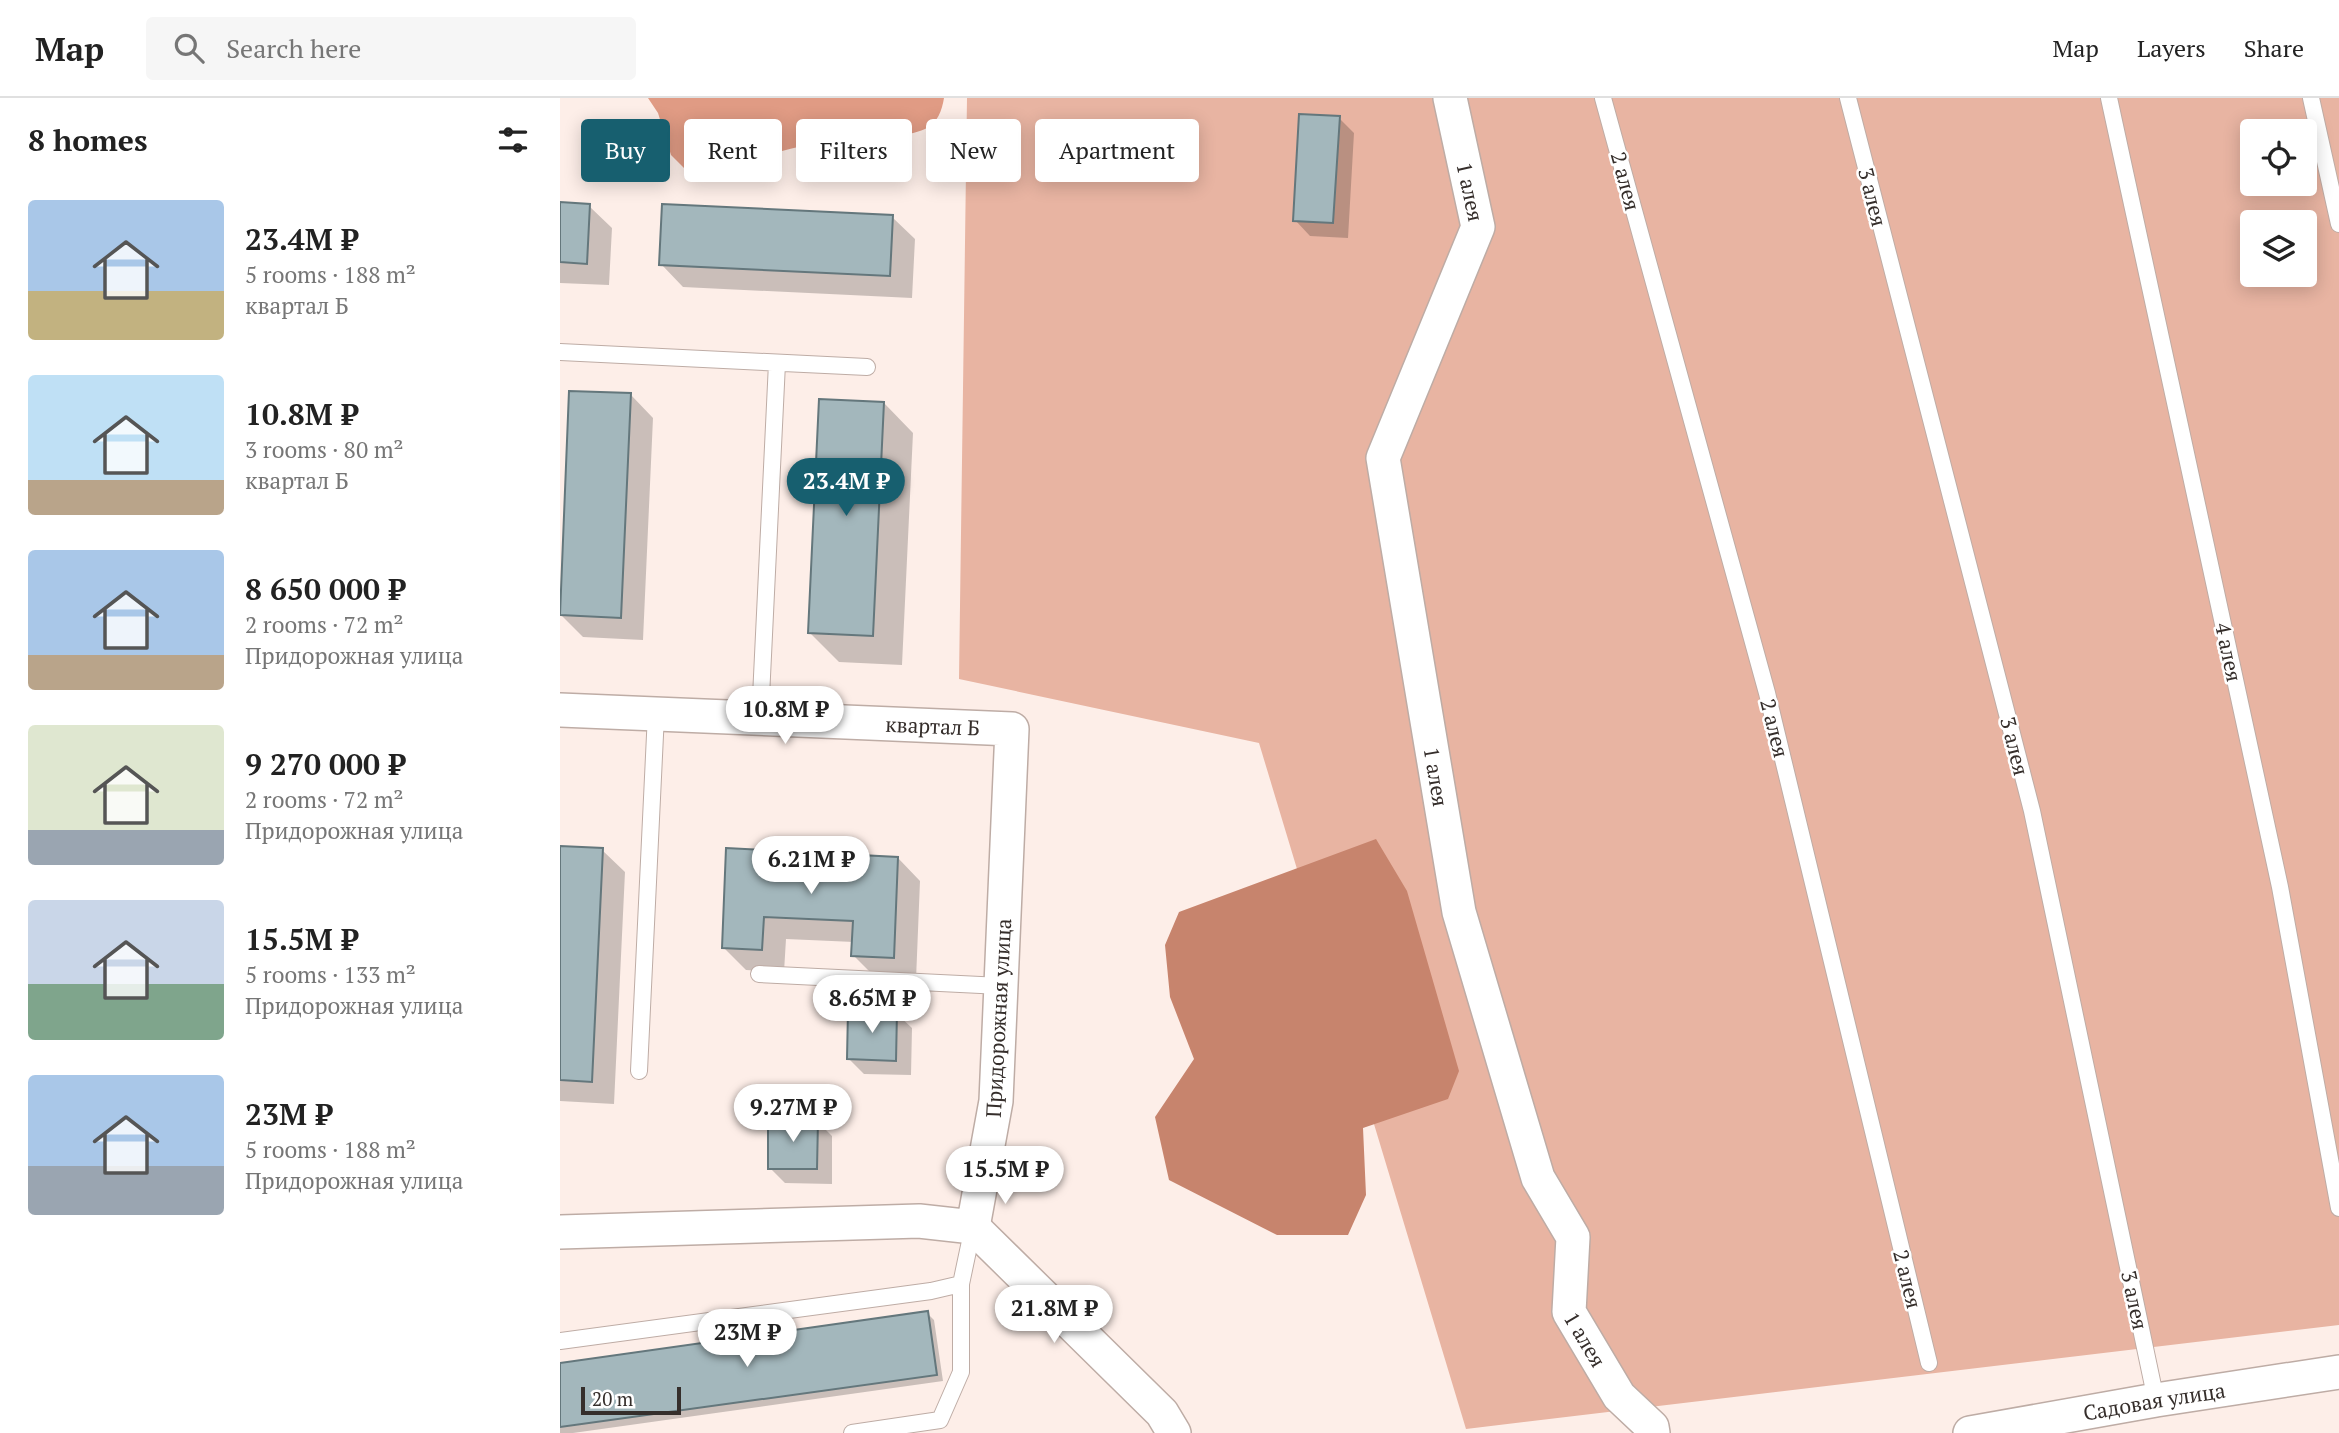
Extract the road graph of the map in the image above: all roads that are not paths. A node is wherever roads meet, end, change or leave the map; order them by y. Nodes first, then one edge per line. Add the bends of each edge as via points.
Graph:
1 (1450, 98) edge
2 (1604, 98) edge
3 (1848, 98) edge
4 (2109, 98) edge
5 (2311, 98) edge
6 (2339, 224) edge
7 (560, 352) edge
8 (777, 363) junction
9 (867, 367) dead end
10 (560, 709) edge
11 (656, 713) junction
12 (760, 718) junction
13 (1012, 729) joint
14 (759, 974) dead end
15 (1001, 986) junction
16 (639, 1071) dead end
17 (2339, 1208) edge
18 (974, 1227) junction
19 (560, 1232) edge
20 (961, 1284) junction
21 (560, 1341) edge
22 (1928, 1363) dead end
23 (2339, 1372) edge
24 (2156, 1400) junction
25 (852, 1433) edge
26 (1174, 1433) edge
27 (1653, 1433) edge
28 (1970, 1433) edge

1 - 27 street, 1 алея via 1478,227 1384,458 1459,912 1538,1178 1573,1237 1569,1312 1619,1396
2 - 22 lane, 2 алея via 1766,693
3 - 24 lane, 3 алея via 2032,811
4 - 17 lane, 4 алея via 2280,887
5 - 6 lane
7 - 8 lane
8 - 9 lane
8 - 12 lane
10 - 11 street, квартал Б
11 - 12 street, квартал Б
11 - 16 lane
12 - 13 street, квартал Б
13 - 15 street, Придорожная улица
14 - 15 lane
15 - 18 street, Придорожная улица via 996,1101
18 - 19 street via 919,1221
18 - 20 lane
18 - 26 street via 1162,1413
20 - 21 lane
20 - 25 lane via 961,1372 940,1420
23 - 24 street, Садовая улица
24 - 28 street, Садовая улица

